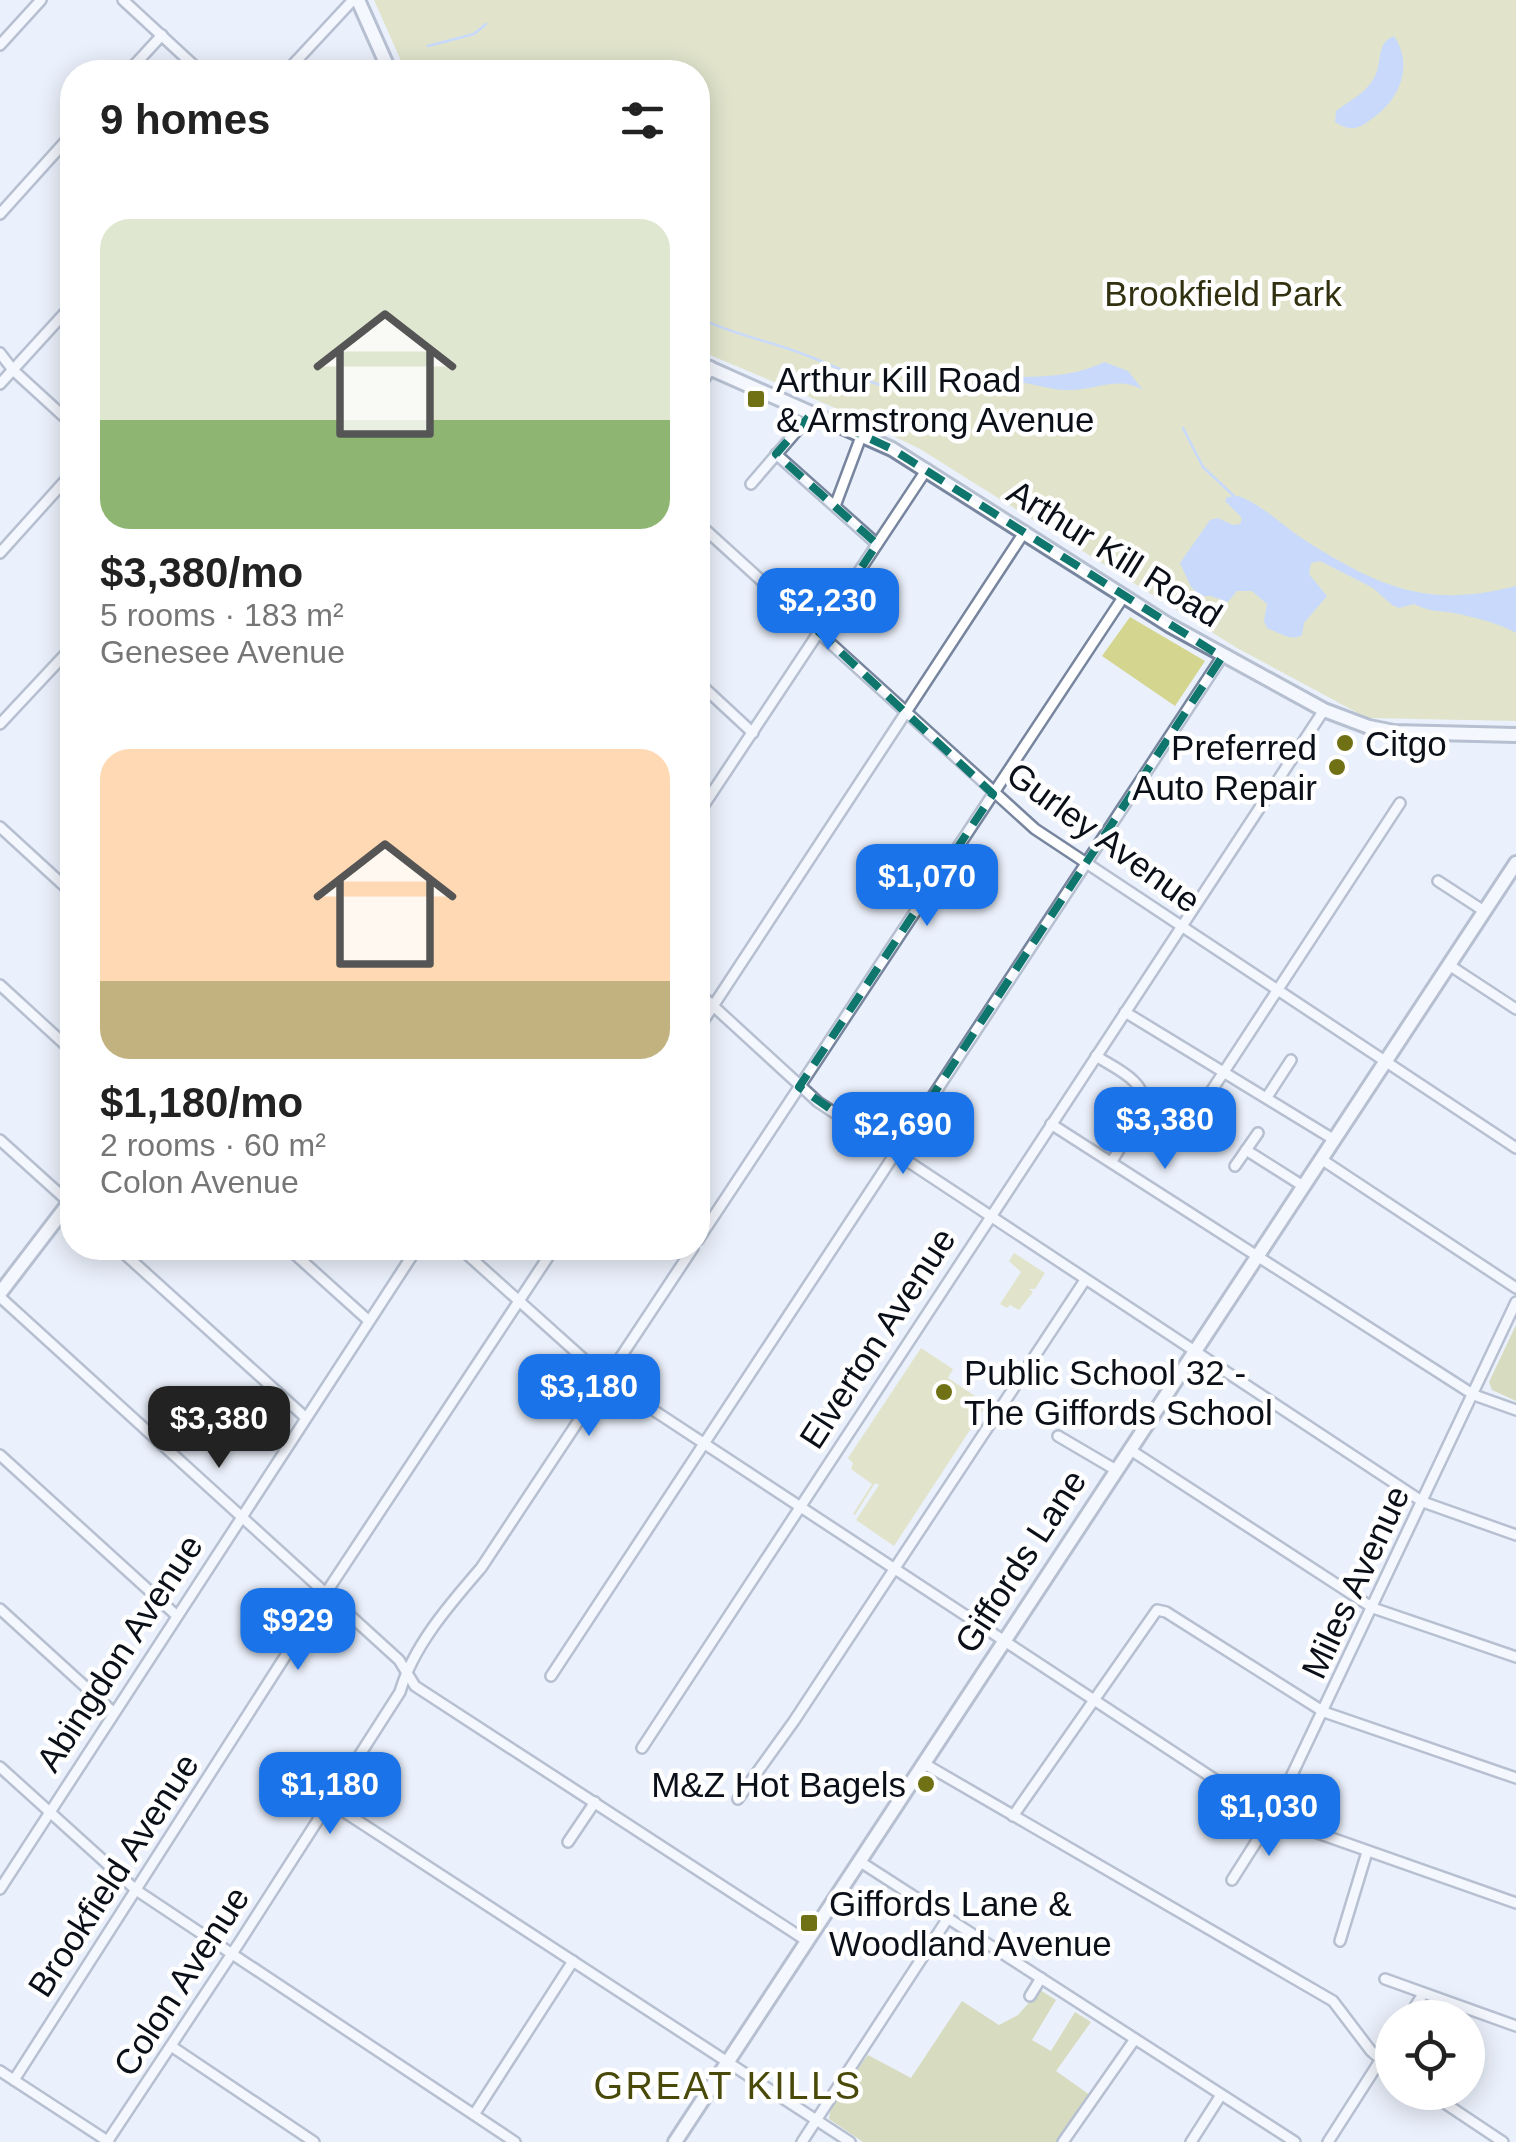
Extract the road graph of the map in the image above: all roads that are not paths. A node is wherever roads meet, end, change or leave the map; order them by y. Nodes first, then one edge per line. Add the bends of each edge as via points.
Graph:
1 (41, 0) edge
2 (123, 0) edge
3 (355, 0) edge
4 (162, 35) junction
5 (0, 44) edge
6 (139, 60) edge
7 (189, 60) edge
8 (298, 60) edge
9 (384, 60) edge
10 (60, 147) edge
11 (0, 214) edge
12 (60, 318) edge
13 (0, 353) edge
14 (710, 369) edge
15 (13, 370) junction
16 (0, 384) edge
17 (812, 412) junction
18 (60, 413) edge
19 (862, 434) junction
20 (776, 454) junction
21 (926, 470) junction
22 (751, 484) dead end
23 (60, 487) edge
24 (835, 506) junction
25 (1025, 531) junction
26 (710, 534) edge
27 (877, 544) junction
28 (0, 553) edge
29 (1124, 596) junction
30 (818, 632) junction
31 (1222, 657) junction
32 (60, 659) edge
33 (710, 693) edge
34 (1324, 710) junction
35 (906, 714) junction
36 (0, 724) edge
37 (752, 733) junction
38 (1516, 735) edge
39 (993, 794) junction
40 (710, 796) edge
41 (1400, 804) dead end
42 (0, 827) edge
43 (1085, 864) junction
44 (1515, 868) edge
45 (1438, 881) dead end
46 (60, 883) edge
47 (1484, 911) junction
48 (1182, 927) junction
49 (1449, 965) junction
50 (0, 986) edge
51 (1276, 990) junction
52 (710, 1003) edge
53 (713, 1006) junction
54 (1516, 1008) edge
55 (710, 1011) edge
56 (1124, 1012) junction
57 (60, 1040) edge
58 (1096, 1056) junction
59 (1291, 1060) dead end
60 (1385, 1062) junction
61 (1224, 1072) junction
62 (799, 1086) junction
63 (1212, 1090) dead end
64 (1267, 1097) junction
65 (1051, 1124) junction
66 (1258, 1132) dead end
67 (1334, 1139) junction
68 (0, 1140) edge
69 (1516, 1148) edge
70 (1246, 1150) junction
71 (894, 1154) junction
72 (1321, 1159) junction
73 (1112, 1160) junction
74 (1235, 1166) dead end
75 (1303, 1186) junction
76 (60, 1192) edge
77 (60, 1216) edge
78 (990, 1217) junction
79 (710, 1222) edge
80 (1258, 1254) junction
81 (131, 1260) edge
82 (301, 1260) edge
83 (409, 1260) edge
84 (473, 1260) edge
85 (546, 1260) edge
86 (685, 1260) edge
87 (1085, 1280) junction
88 (1516, 1288) edge
89 (0, 1295) edge
90 (518, 1301) junction
91 (1516, 1302) edge
92 (368, 1321) junction
93 (1193, 1352) junction
94 (606, 1379) junction
95 (1474, 1395) junction
96 (1516, 1410) edge
97 (305, 1417) junction
98 (1058, 1436) dead end
99 (703, 1444) junction
100 (1130, 1449) junction
101 (0, 1455) edge
102 (1116, 1470) junction
103 (1423, 1502) junction
104 (798, 1507) junction
105 (240, 1516) junction
106 (1516, 1536) edge
107 (894, 1570) junction
108 (326, 1594) junction
109 (1373, 1608) junction
110 (0, 1610) edge
111 (176, 1615) junction
112 (1003, 1642) junction
113 (1516, 1657) edge
114 (406, 1672) junction
115 (551, 1676) dead end
116 (1091, 1699) junction
117 (113, 1712) junction
118 (1324, 1712) junction
119 (642, 1748) dead end
120 (924, 1763) junction
121 (0, 1767) edge
122 (1516, 1778) edge
123 (738, 1798) dead end
124 (328, 1802) junction
125 (595, 1802) junction
126 (50, 1812) junction
127 (1012, 1816) junction
128 (1272, 1818) junction
129 (568, 1842) dead end
130 (1367, 1852) junction
131 (859, 1861) junction
132 (1232, 1880) dead end
133 (0, 1889) edge
134 (136, 1890) junction
135 (1516, 1903) edge
136 (948, 1918) junction
137 (807, 1940) junction
138 (1340, 1941) dead end
139 (231, 1955) junction
140 (573, 1961) junction
141 (1041, 1978) junction
142 (1384, 1979) dead end
143 (1423, 1994) junction
144 (1030, 1996) dead end
145 (1419, 2000) edge
146 (1516, 2026) edge
147 (1135, 2039) junction
148 (171, 2046) junction
149 (1375, 2055) edge
150 (728, 2062) junction
151 (1375, 2069) edge
152 (0, 2071) edge
153 (14, 2080) junction
154 (1221, 2095) junction
155 (1455, 2110) edge
156 (474, 2114) junction
157 (817, 2119) junction
158 (108, 2142) edge
159 (314, 2142) edge
160 (515, 2142) edge
161 (675, 2142) edge
162 (802, 2142) edge
163 (850, 2142) edge
164 (1064, 2142) edge
165 (1191, 2142) edge
166 (1296, 2142) edge
167 (1328, 2142) edge
168 (1502, 2142) edge

1 - 5 street
2 - 4 street
3 - 8 street
3 - 9 street
4 - 6 street
4 - 7 street
10 - 11 street
12 - 15 street
13 - 15 street
14 - 17 street, Arthur Kill Road
15 - 16 street
15 - 18 street
17 - 19 street, Arthur Kill Road
17 - 20 street
19 - 21 street, Arthur Kill Road
19 - 24 street
20 - 22 street
20 - 24 street
21 - 25 street, Arthur Kill Road
21 - 27 street
23 - 28 street
24 - 27 street
25 - 29 street, Arthur Kill Road
25 - 35 street
26 - 30 street, Gurley Avenue
27 - 30 street
29 - 31 street, Arthur Kill Road
29 - 39 street
30 - 35 street, Gurley Avenue
30 - 37 street
31 - 34 street, Arthur Kill Road
31 - 43 street
32 - 36 street
33 - 37 street
34 - 38 street, Arthur Kill Road via 1394,732
34 - 48 street, Elverton Avenue
35 - 39 street, Gurley Avenue
35 - 53 street
37 - 40 street
39 - 43 street, Gurley Avenue
39 - 62 street
41 - 51 street
42 - 46 street
43 - 48 street, Gurley Avenue
43 - 71 street
44 - 47 street, Giffords Lane
45 - 47 street
47 - 49 street, Giffords Lane
48 - 51 street, Gurley Avenue
48 - 56 street, Elverton Avenue
49 - 54 street
49 - 60 street, Giffords Lane
50 - 57 street
51 - 60 street, Gurley Avenue
51 - 61 street
52 - 53 street
53 - 55 street
53 - 62 street
56 - 58 street, Elverton Avenue
56 - 61 street
58 - 65 street, Elverton Avenue
58 - 73 street via 1130,1077 1146,1101
59 - 64 street
60 - 67 street, Giffords Lane
60 - 69 street, Gurley Avenue
61 - 63 street
61 - 64 street
62 - 71 street
62 - 79 street
64 - 67 street
65 - 73 street
65 - 78 street, Elverton Avenue
66 - 70 street
67 - 72 street, Giffords Lane
68 - 76 street
70 - 74 street
70 - 75 street
71 - 78 street
71 - 99 street
72 - 75 street, Giffords Lane
72 - 88 street
73 - 80 street
75 - 80 street, Giffords Lane
77 - 89 street
78 - 87 street
78 - 104 street, Elverton Avenue
80 - 93 street, Giffords Lane
80 - 95 street
81 - 97 street
82 - 92 street
83 - 92 street, Abingdon Avenue
84 - 90 street
85 - 90 street, Brookfield Avenue
86 - 94 street, Colon Avenue
87 - 93 street
87 - 107 street
89 - 105 street
90 - 94 street
90 - 108 street, Brookfield Avenue
91 - 95 street, Miles Avenue
92 - 97 street, Abingdon Avenue
93 - 100 street, Giffords Lane
93 - 103 street
94 - 99 street
94 - 114 street, Colon Avenue
95 - 96 street
95 - 103 street, Miles Avenue
97 - 105 street, Abingdon Avenue
98 - 102 street
99 - 104 street
99 - 115 street
100 - 102 street, Giffords Lane
100 - 109 street
101 - 111 street
102 - 112 street, Giffords Lane
103 - 106 street
103 - 109 street, Miles Avenue
104 - 107 street
104 - 119 street, Elverton Avenue
105 - 108 street
105 - 111 street, Abingdon Avenue
107 - 112 street
107 - 123 street
108 - 114 street
108 - 134 street, Brookfield Avenue
109 - 113 street
109 - 118 street, Miles Avenue
110 - 117 street
111 - 117 street, Abingdon Avenue
112 - 116 street
112 - 120 street, Giffords Lane
114 - 124 street, Colon Avenue via 400,1692
114 - 125 street via 415,1686
116 - 118 street via 1157,1610
116 - 127 street
116 - 128 street
117 - 126 street, Abingdon Avenue
118 - 122 street
118 - 128 street, Miles Avenue
120 - 127 street
120 - 131 street, Giffords Lane
121 - 126 street
124 - 139 street, Colon Avenue
124 - 140 street
125 - 129 street
125 - 137 street
126 - 133 street, Abingdon Avenue
126 - 134 street
127 - 149 street via 1333,2001
128 - 130 street
128 - 132 street, Miles Avenue
130 - 135 street
130 - 138 street
131 - 136 street
131 - 137 street, Giffords Lane
134 - 139 street
134 - 153 street, Brookfield Avenue
136 - 141 street
136 - 157 street
137 - 150 street, Giffords Lane
139 - 148 street, Colon Avenue
139 - 156 street
140 - 150 street
140 - 156 street
141 - 144 street
141 - 147 street
142 - 143 street
143 - 145 street
143 - 146 street
147 - 154 street
147 - 164 street
148 - 158 street, Colon Avenue
148 - 159 street
150 - 157 street
150 - 161 street, Giffords Lane
151 - 167 street
152 - 153 street
153 - 158 street
154 - 165 street
154 - 166 street
155 - 168 street
156 - 160 street
157 - 162 street
157 - 163 street

